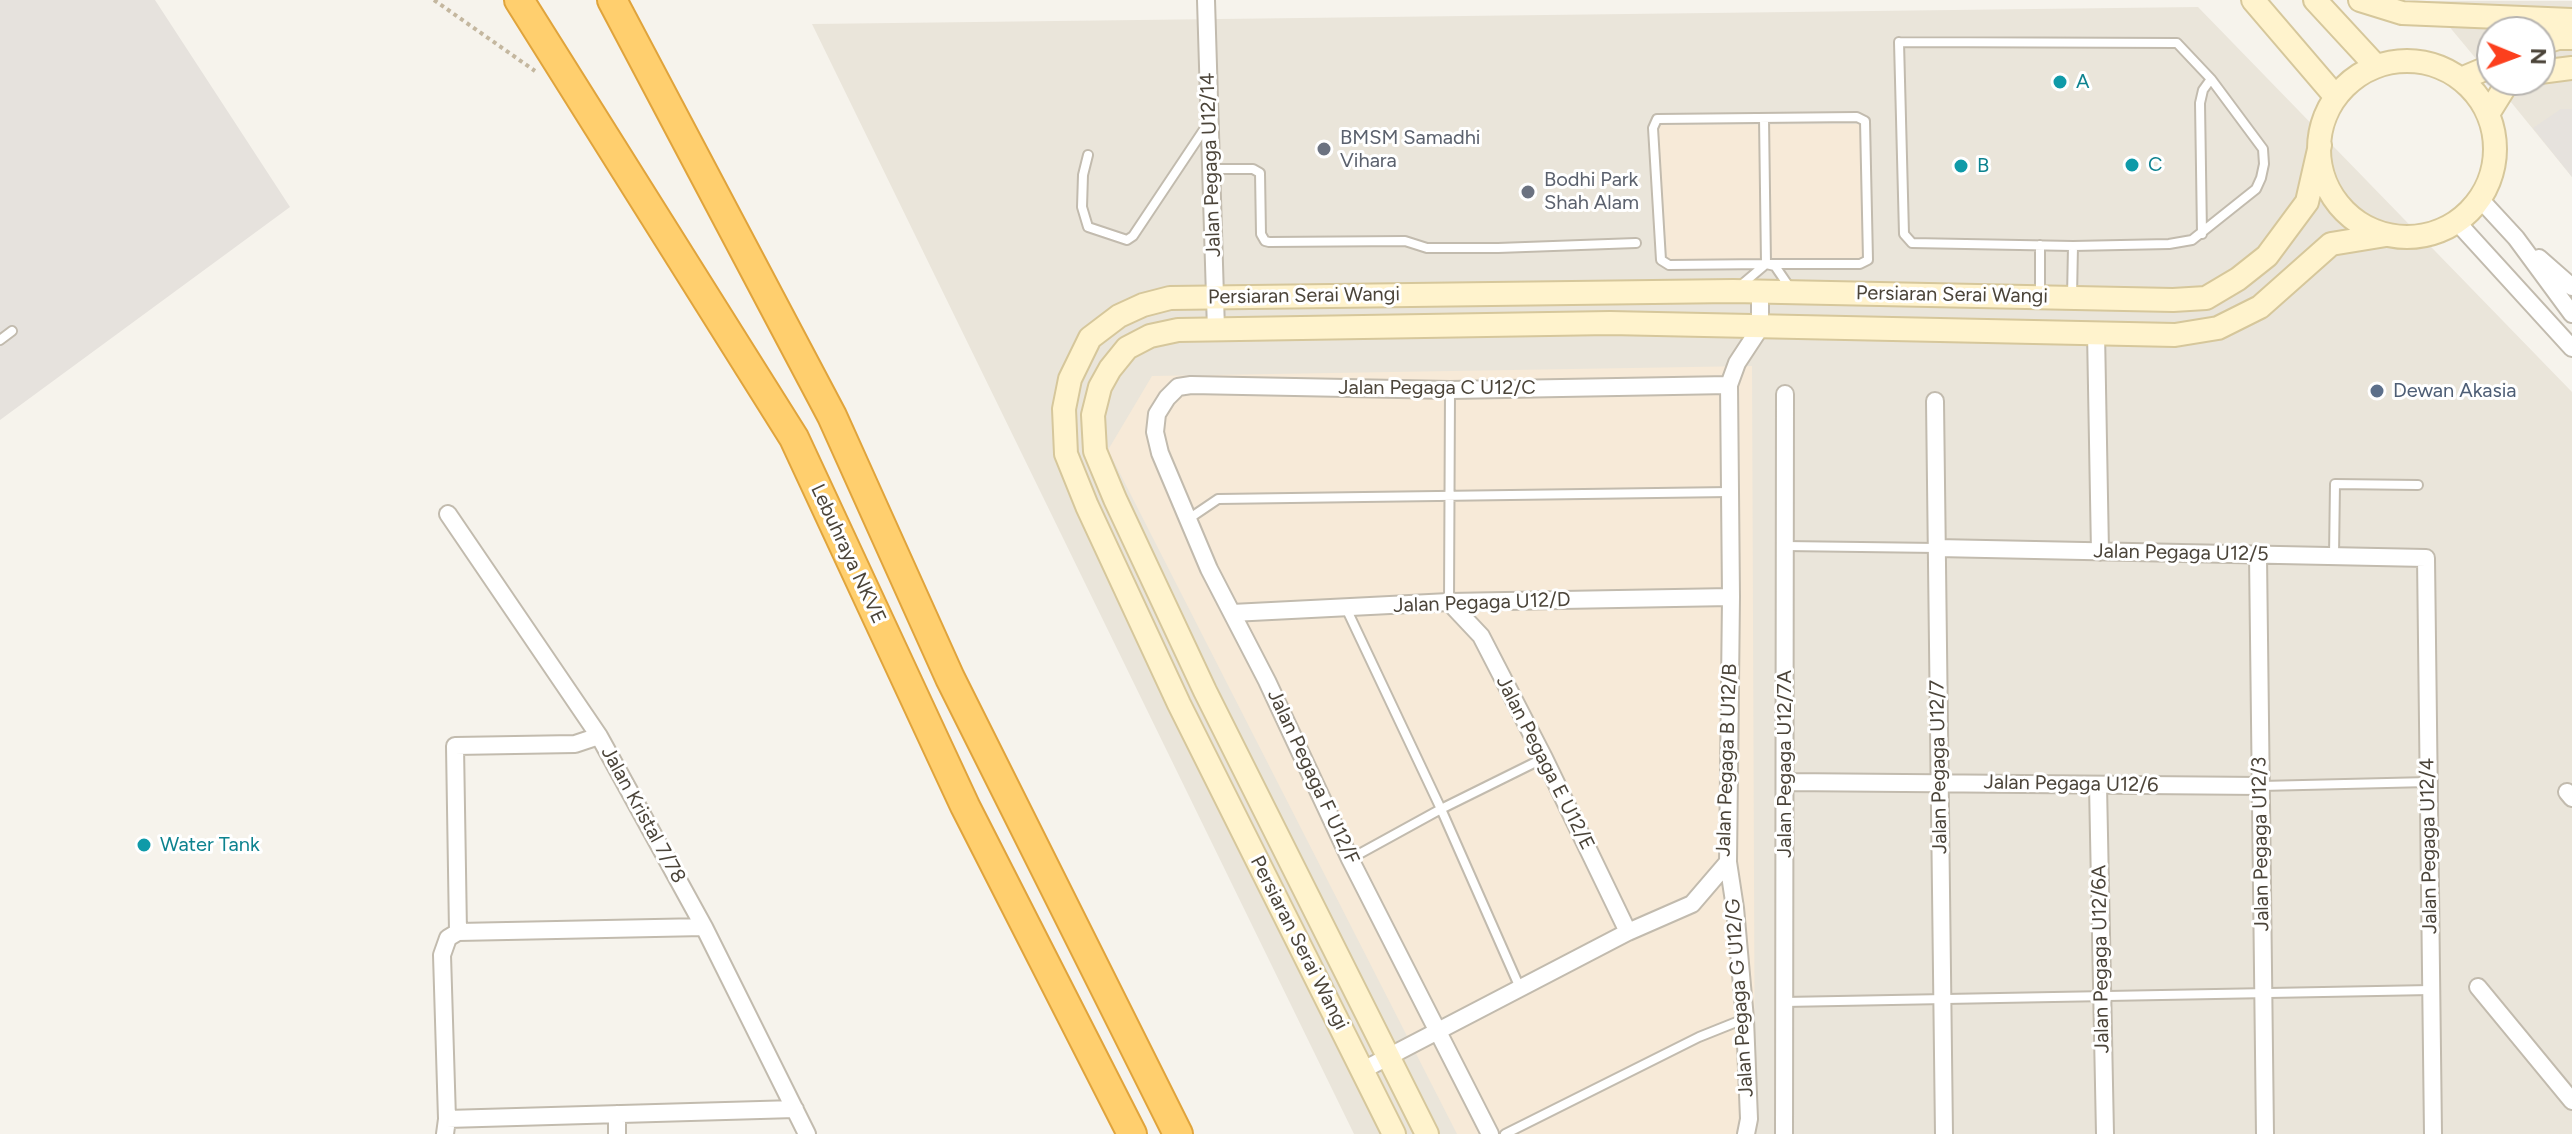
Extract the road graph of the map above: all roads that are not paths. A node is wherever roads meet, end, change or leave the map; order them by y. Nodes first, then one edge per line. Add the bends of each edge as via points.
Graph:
1 (519, 0) edge
2 (612, 0) edge
3 (1206, 0) edge
4 (2253, 0) edge
5 (2315, 0) edge
6 (2360, 0) edge
7 (2572, 20) edge
8 (2376, 66) junction
9 (2476, 73) edge
10 (2211, 79) junction
11 (2461, 79) junction
12 (2499, 96) edge
13 (2336, 97) junction
14 (2488, 114) junction
15 (1764, 118) junction
16 (1210, 121) junction
17 (2320, 145) junction
18 (1088, 155) dead end
19 (1211, 169) junction
20 (2480, 199) junction
21 (2457, 222) junction
22 (2202, 234) junction
23 (2386, 235) junction
24 (2516, 238) junction
25 (1636, 243) dead end
26 (2040, 245) junction
27 (2073, 246) junction
28 (1766, 264) junction
29 (2572, 287) edge
30 (1733, 291) junction
31 (1760, 291) junction
32 (1797, 293) junction
33 (2040, 296) junction
34 (2072, 297) junction
35 (1215, 298) junction
36 (2572, 314) edge
37 (1760, 328) junction
38 (1216, 330) junction
39 (12, 331) dead end
40 (2096, 332) junction
41 (0, 340) edge
42 (2572, 348) edge
43 (1729, 385) junction
44 (1450, 390) junction
45 (1785, 394) dead end
46 (1935, 401) dead end
47 (1157, 414) joint
48 (2418, 485) dead end
49 (1731, 492) junction
50 (1449, 495) junction
51 (448, 514) dead end
52 (1187, 520) junction
53 (1785, 546) junction
54 (1937, 548) junction
55 (2100, 552) junction
56 (2258, 555) junction
57 (2334, 556) junction
58 (2426, 558) joint
59 (1731, 597) junction
60 (1449, 602) junction
61 (1345, 607) junction
62 (1232, 613) junction
63 (599, 736) junction
64 (1544, 758) junction
65 (1785, 782) junction
66 (2429, 782) junction
67 (1940, 783) junction
68 (2098, 785) junction
69 (2261, 786) junction
70 (1441, 809) junction
71 (1350, 859) junction
72 (1728, 862) junction
73 (704, 927) junction
74 (458, 932) junction
75 (1628, 932) junction
76 (2478, 987) dead end
77 (1521, 989) junction
78 (2431, 990) junction
79 (2263, 994) junction
80 (2102, 997) junction
81 (1942, 1000) junction
82 (1784, 1002) junction
83 (1745, 1019) junction
84 (1438, 1029) junction
85 (1389, 1056) junction
86 (1363, 1070) junction
87 (2572, 1101) edge
88 (795, 1109) junction
89 (617, 1114) junction
90 (446, 1126) edge
91 (617, 1134) edge
92 (807, 1134) edge
93 (1132, 1134) edge
94 (1178, 1134) edge
95 (1394, 1134) edge
96 (1427, 1134) edge
97 (1490, 1134) edge
98 (1505, 1134) edge
99 (1746, 1134) edge
100 (1784, 1134) edge
101 (1944, 1134) edge
102 (2105, 1134) edge
103 (2265, 1134) edge
104 (2433, 1134) edge

1 - 93 highway, Lebuhraya NKVE via 794,438 965,806
2 - 94 highway, Lebuhraya NKVE via 832,416 950,678
3 - 16 street, Jalan Pegaga U12/14
4 - 13 street
5 - 8 street
6 - 7 street via 2402,13
8 - 11 street via 2406,61 2435,65
8 - 13 street
9 - 11 street
10 - 22 lane via 2200,103
10 - 22 lane via 2263,149 2264,164 2256,189
10 - 26 lane via 2173,42 1899,42 1906,239
11 - 14 street
12 - 14 street
13 - 17 street via 2324,120
14 - 20 street via 2494,157
15 - 28 lane
15 - 28 lane via 1865,121 1869,255 1860,264
15 - 28 lane via 1662,118 1653,128 1661,260 1669,265
16 - 18 lane via 1127,240 1088,227 1082,207
16 - 19 street, Jalan Pegaga U12/14
17 - 23 street via 2330,192 2345,212
17 - 34 street, Persiaran Serai Wangi via 2307,202 2267,256 2238,279 2206,298
19 - 25 lane via 1260,173 1261,234 1269,242 1405,241 1427,248
19 - 35 street, Jalan Pegaga U12/14
20 - 21 street
20 - 24 street
21 - 23 street via 2411,238
21 - 42 street
22 - 27 lane via 2169,244
23 - 40 street, Persiaran Serai Wangi via 2331,244 2260,307 2218,328 2175,335
24 - 29 street
24 - 36 street
26 - 27 lane
26 - 33 lane
27 - 34 lane
28 - 30 lane
28 - 32 lane via 1775,266
30 - 31 street, Persiaran Serai Wangi
30 - 35 street, Persiaran Serai Wangi
31 - 32 street, Persiaran Serai Wangi
31 - 37 street
32 - 33 street, Persiaran Serai Wangi
33 - 34 street, Persiaran Serai Wangi
35 - 38 street, Jalan Pegaga U12/14
35 - 86 street, Persiaran Serai Wangi via 1170,298 1143,305 1090,338 1070,379 1064,409 1066,454 1179,704
37 - 38 street, Persiaran Serai Wangi via 1610,323
37 - 40 street, Persiaran Serai Wangi
37 - 43 street, Jalan Pegaga B U12/B
38 - 85 street, Persiaran Serai Wangi via 1178,330 1127,348 1100,387 1093,415 1095,451 1205,691
39 - 41 lane
40 - 55 street
43 - 44 street, Jalan Pegaga C U12/C
43 - 49 street, Jalan Pegaga B U12/B
44 - 47 street, Jalan Pegaga C U12/C via 1191,385 1178,387
44 - 50 lane
45 - 53 street, Jalan Pegaga U12/7A
46 - 54 street, Jalan Pegaga U12/7
47 - 52 street, Jalan Pegaga F U12/F via 1160,453
48 - 57 lane via 2335,484
49 - 50 lane
49 - 59 street, Jalan Pegaga B U12/B
50 - 52 lane via 1218,499
50 - 60 lane
51 - 63 street, Jalan Kristal 7/78
52 - 62 street, Jalan Pegaga F U12/F
53 - 54 lane
53 - 65 street, Jalan Pegaga U12/7A
54 - 55 street, Jalan Pegaga U12/5
54 - 67 street, Jalan Pegaga U12/7
55 - 56 street, Jalan Pegaga U12/5
56 - 57 street, Jalan Pegaga U12/5
56 - 69 street, Jalan Pegaga U12/3
57 - 58 street, Jalan Pegaga U12/5
58 - 66 street, Jalan Pegaga U12/4
59 - 60 street, Jalan Pegaga U12/D
59 - 72 street, Jalan Pegaga B U12/B
60 - 61 street, Jalan Pegaga U12/D
60 - 64 street, Jalan Pegaga E U12/E via 1481,636
61 - 62 street, Jalan Pegaga U12/D
61 - 70 lane
62 - 71 street, Jalan Pegaga F U12/F
63 - 73 street, Jalan Kristal 7/78
63 - 74 street via 575,744 455,746
64 - 70 lane
64 - 75 street, Jalan Pegaga E U12/E
65 - 67 street, Jalan Pegaga U12/6
65 - 82 street, Jalan Pegaga U12/7A
66 - 69 lane
66 - 78 street, Jalan Pegaga U12/4
67 - 68 street, Jalan Pegaga U12/6
67 - 81 street, Jalan Pegaga U12/7
68 - 69 street, Jalan Pegaga U12/6
68 - 80 street, Jalan Pegaga U12/6A
69 - 79 street, Jalan Pegaga U12/3
70 - 71 lane
70 - 77 lane
71 - 84 street, Jalan Pegaga F U12/F
72 - 75 street, Jalan Pegaga B U12/B via 1692,904
72 - 83 street, Jalan Pegaga G U12/G
73 - 74 street
73 - 88 street, Jalan Kristal 7/78
74 - 90 street via 448,938 442,955
75 - 77 street, Jalan Pegaga B U12/B
76 - 87 street
77 - 84 street, Jalan Pegaga B U12/B
78 - 79 lane
78 - 104 street, Jalan Pegaga U12/4
79 - 80 lane
79 - 103 street, Jalan Pegaga U12/3
80 - 81 lane
80 - 102 street, Jalan Pegaga U12/6A
81 - 82 lane
81 - 101 street, Jalan Pegaga U12/7
82 - 100 street, Jalan Pegaga U12/7A
83 - 98 lane
83 - 99 street, Jalan Pegaga G U12/G
84 - 85 street, Jalan Pegaga B U12/B
84 - 97 street, Jalan Pegaga F U12/F
85 - 86 street, Jalan Pegaga B U12/B
85 - 96 street, Persiaran Serai Wangi
86 - 95 street, Persiaran Serai Wangi
88 - 89 street
88 - 92 street, Jalan Kristal 7/78
89 - 90 street
89 - 91 street

